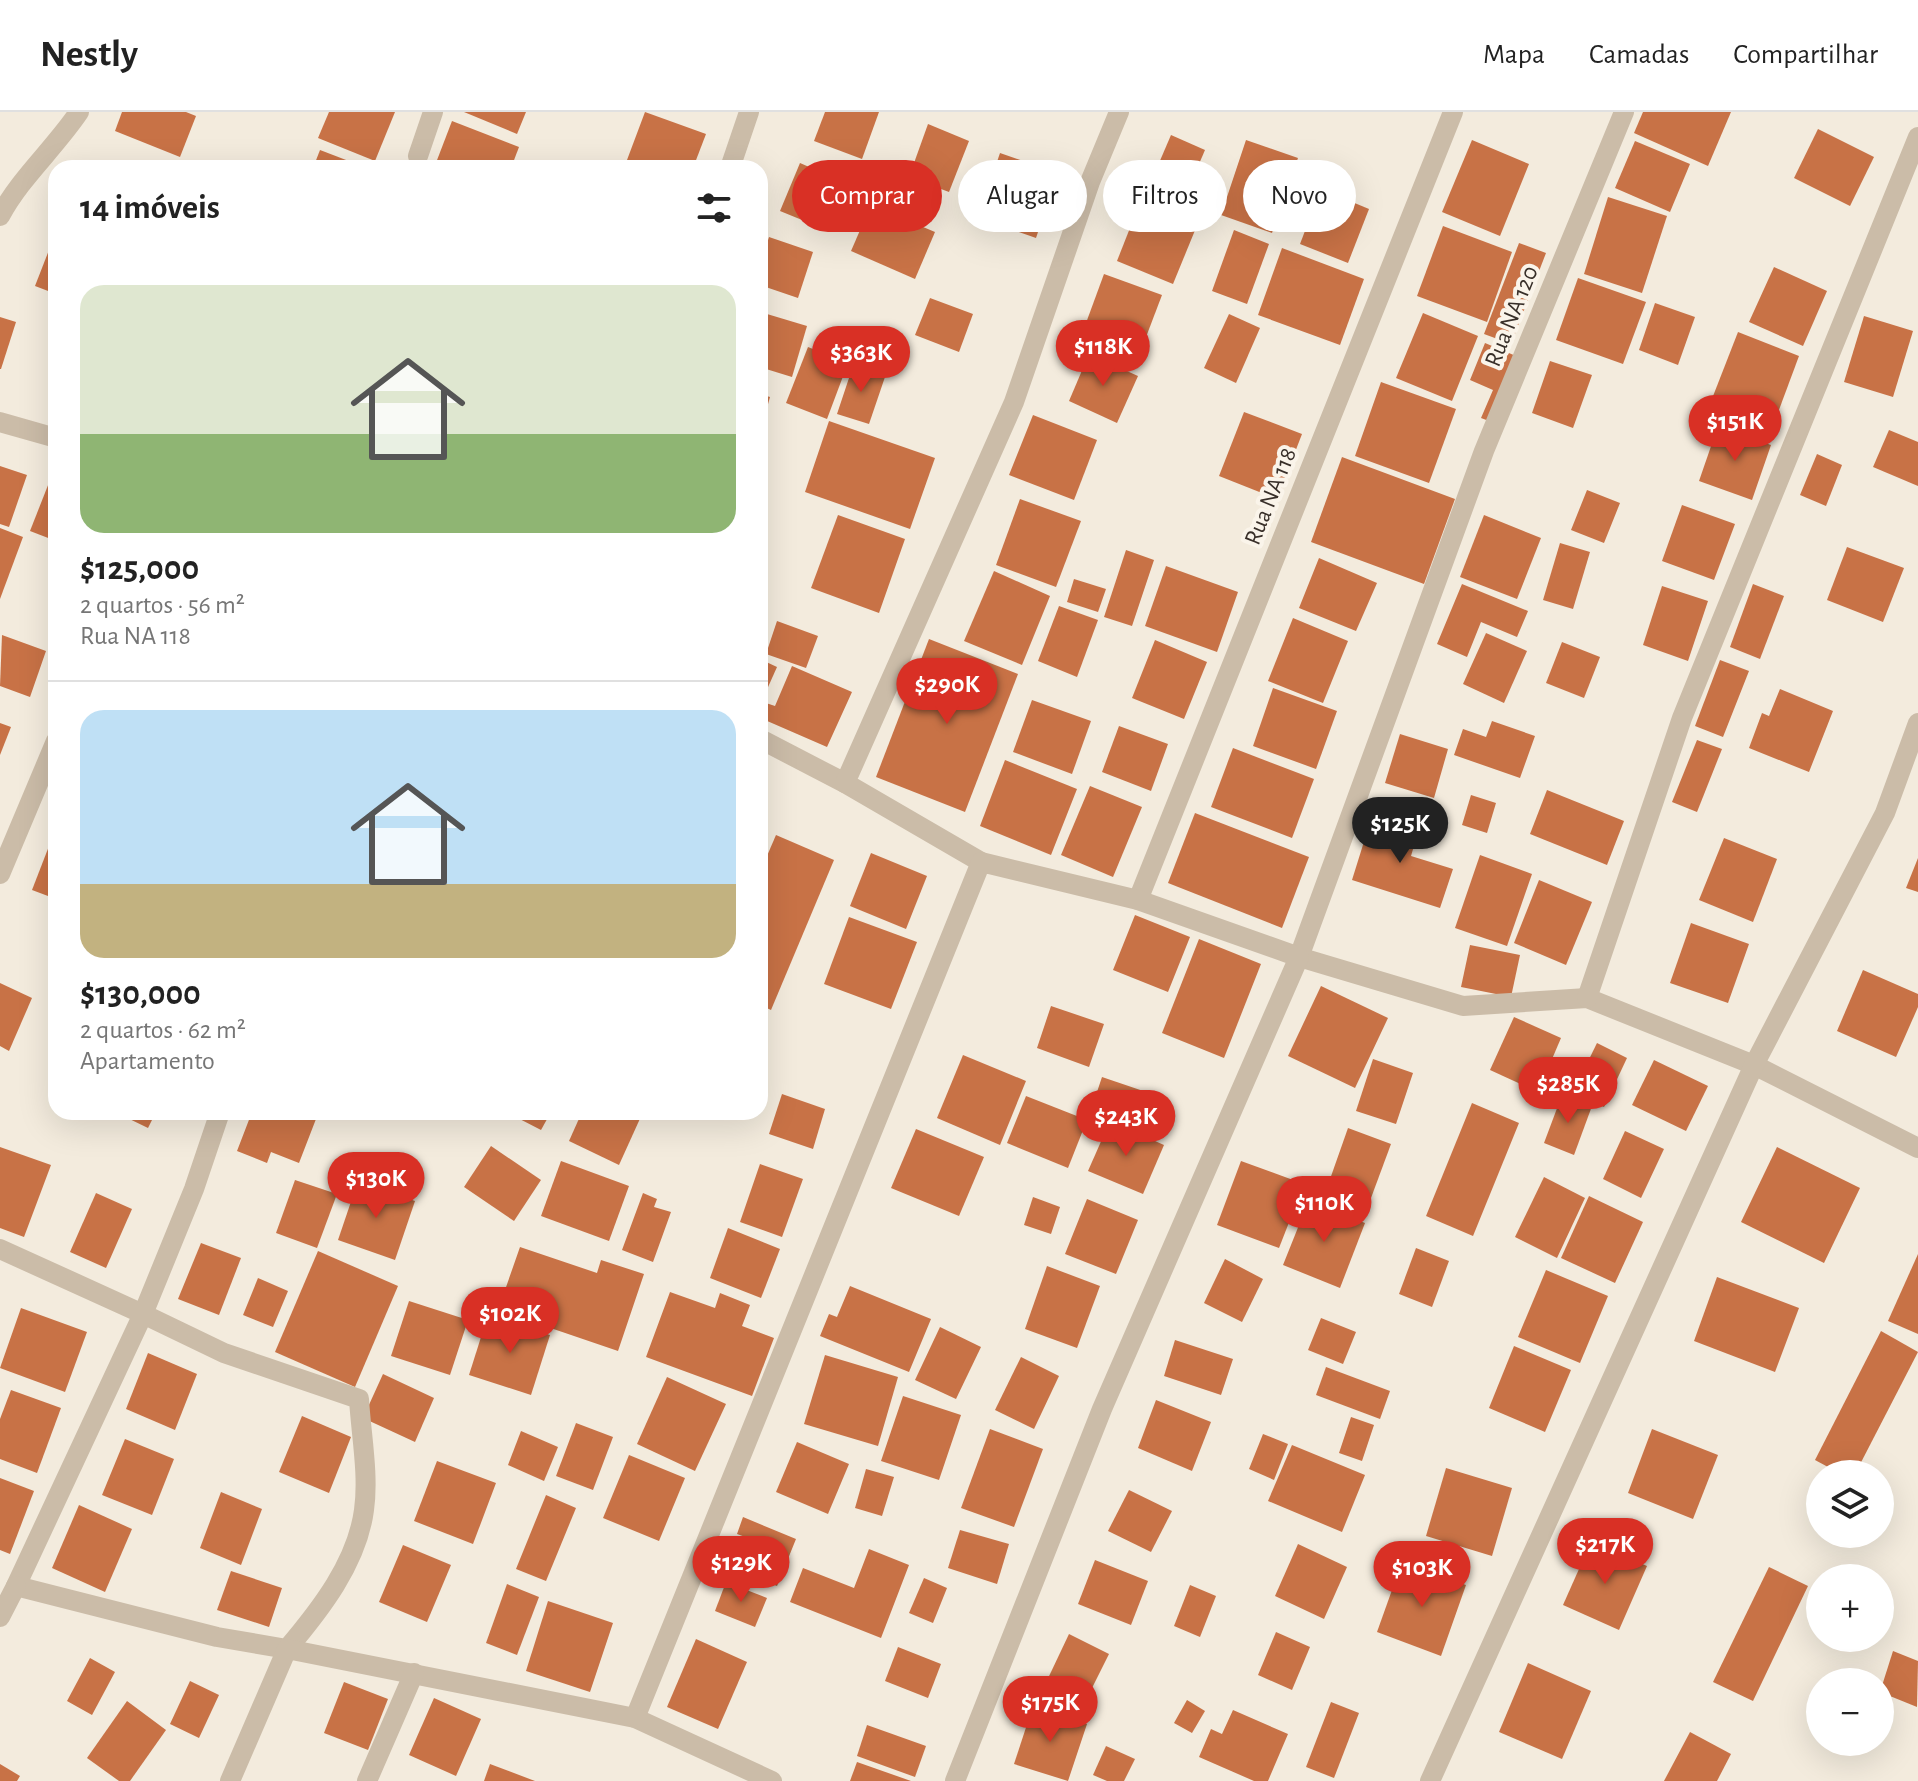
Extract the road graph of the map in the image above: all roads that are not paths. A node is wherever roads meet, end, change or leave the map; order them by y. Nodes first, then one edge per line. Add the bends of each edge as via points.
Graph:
1 (79, 112) edge
2 (433, 112) edge
3 (749, 112) edge
4 (1119, 112) edge
5 (1453, 112) edge
6 (1624, 112) edge
7 (1918, 137) edge
8 (418, 156) dead end
9 (733, 160) edge
10 (0, 216) edge
11 (0, 422) edge
12 (48, 436) edge
13 (1918, 723) edge
14 (768, 743) edge
15 (48, 760) edge
16 (845, 783) junction
17 (981, 862) junction
18 (0, 874) edge
19 (1138, 900) junction
20 (1299, 957) junction
21 (1587, 998) junction
22 (1754, 1065) junction
23 (217, 1120) edge
24 (1918, 1148) edge
25 (0, 1249) edge
26 (143, 1314) junction
27 (16, 1586) junction
28 (0, 1617) edge
29 (287, 1649) junction
30 (414, 1673) junction
31 (635, 1718) junction
32 (230, 1781) edge
33 (367, 1781) edge
34 (772, 1781) edge
35 (955, 1781) edge
36 (1430, 1781) edge

1 - 10 street via 59,142 16,186
2 - 8 street
3 - 9 street
4 - 16 street via 1014,402
5 - 19 street, Rua NA 118
6 - 20 street, Rua NA 120 via 1484,451
7 - 21 street via 1682,718
11 - 12 street
13 - 22 street via 1885,813
14 - 16 street
15 - 18 street
16 - 17 street
17 - 19 street
17 - 31 street
19 - 20 street
20 - 21 street via 1463,1006
20 - 35 street, Rua NA 120 via 1102,1409
21 - 22 street
22 - 24 street
22 - 36 street
23 - 26 street
25 - 26 street
26 - 27 street
26 - 29 street via 224,1353 359,1399 364,1510 347,1562 322,1606
27 - 28 street
27 - 29 street via 217,1637
29 - 30 street
29 - 32 street
30 - 31 street
30 - 33 street
31 - 34 street

